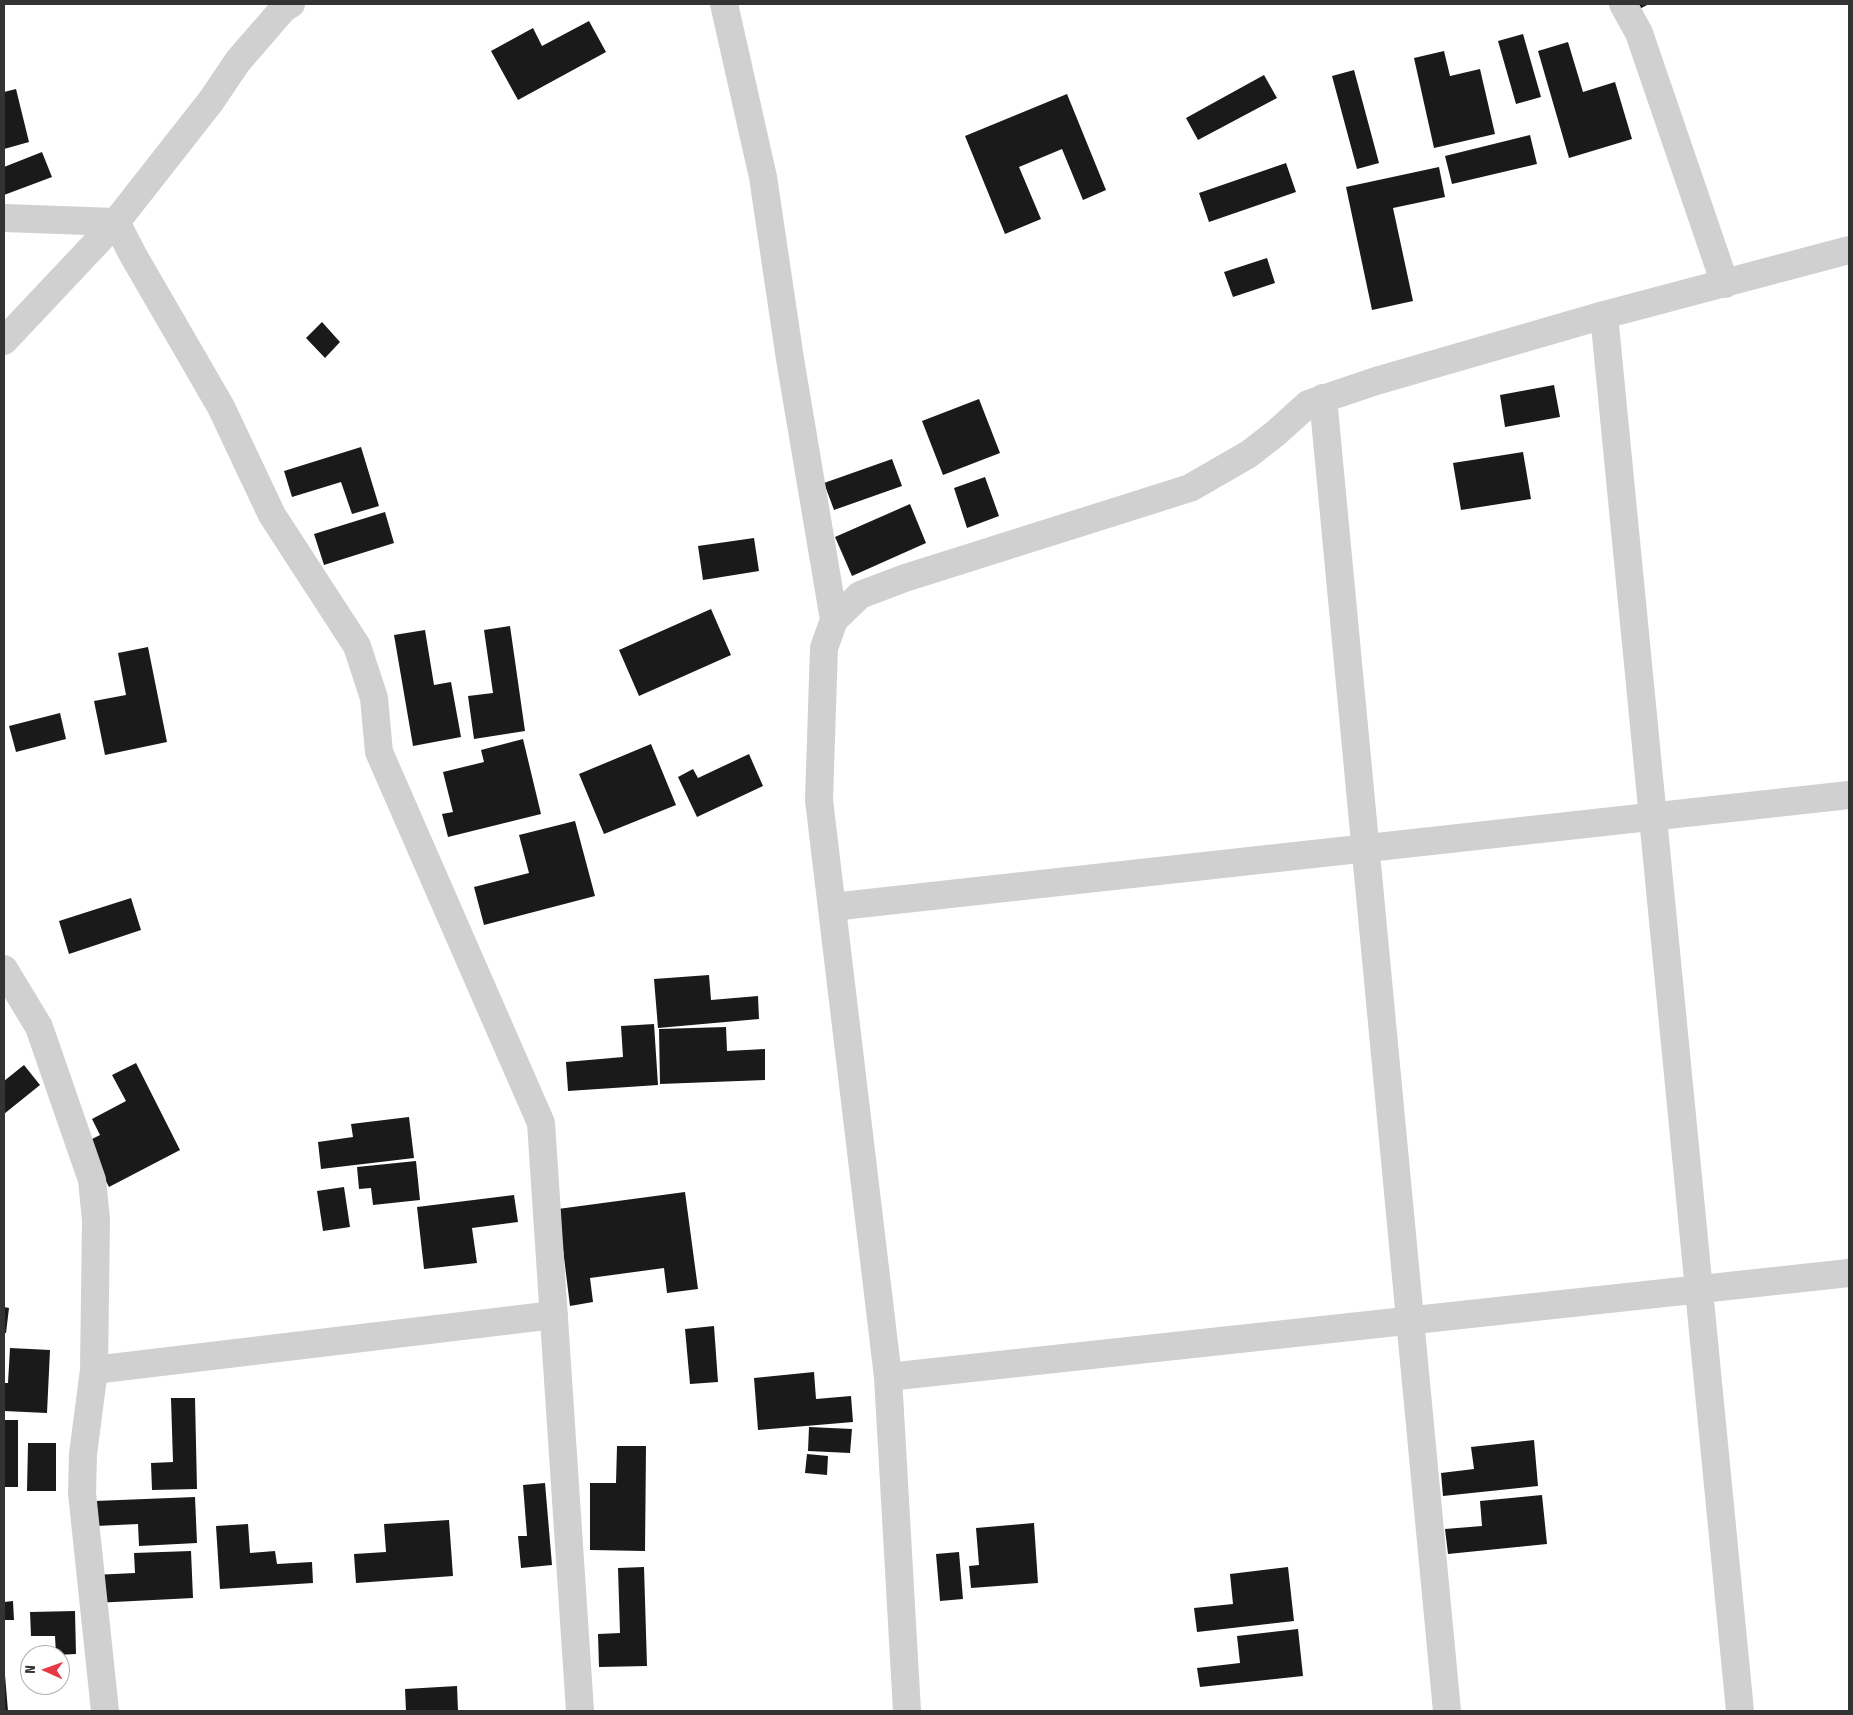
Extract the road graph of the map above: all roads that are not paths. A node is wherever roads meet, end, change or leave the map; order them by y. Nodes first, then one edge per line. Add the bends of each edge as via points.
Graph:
1 (291, 4) edge
2 (724, 4) edge
3 (1623, 4) edge
4 (4, 218) edge
5 (116, 222) junction
6 (1849, 250) edge
7 (1725, 284) junction
8 (1604, 315) junction
9 (4, 340) edge
10 (1323, 398) junction
11 (834, 620) junction
12 (1849, 795) edge
13 (1653, 818) junction
14 (1365, 849) junction
15 (832, 907) junction
16 (4, 969) edge
17 (12, 1001) edge
18 (1849, 1273) edge
19 (1699, 1289) junction
20 (554, 1315) junction
21 (1410, 1320) junction
22 (94, 1370) junction
23 (888, 1377) junction
24 (105, 1711) edge
25 (580, 1711) edge
26 (907, 1711) edge
27 (1447, 1711) edge
28 (1740, 1711) edge

1 - 5 street via 282,9 238,61 211,101
2 - 11 street via 762,177
3 - 7 street via 1639,33
4 - 5 street
5 - 9 street
5 - 20 street via 221,407 272,515 357,646 374,698 379,752 541,1123
6 - 7 street
7 - 8 street
8 - 10 street
8 - 13 street
10 - 11 street via 1308,404 1249,454 1190,488 860,595
10 - 14 street
11 - 15 street via 824,648 820,800
12 - 13 street
13 - 14 street
13 - 19 street
14 - 15 street
14 - 21 street
15 - 23 street
16 - 17 street
17 - 22 street via 40,1027 92,1180 96,1220
18 - 19 street
19 - 21 street
19 - 28 street
20 - 22 street
20 - 25 street
21 - 23 street
21 - 27 street
22 - 24 street via 83,1454 82,1493
23 - 26 street

